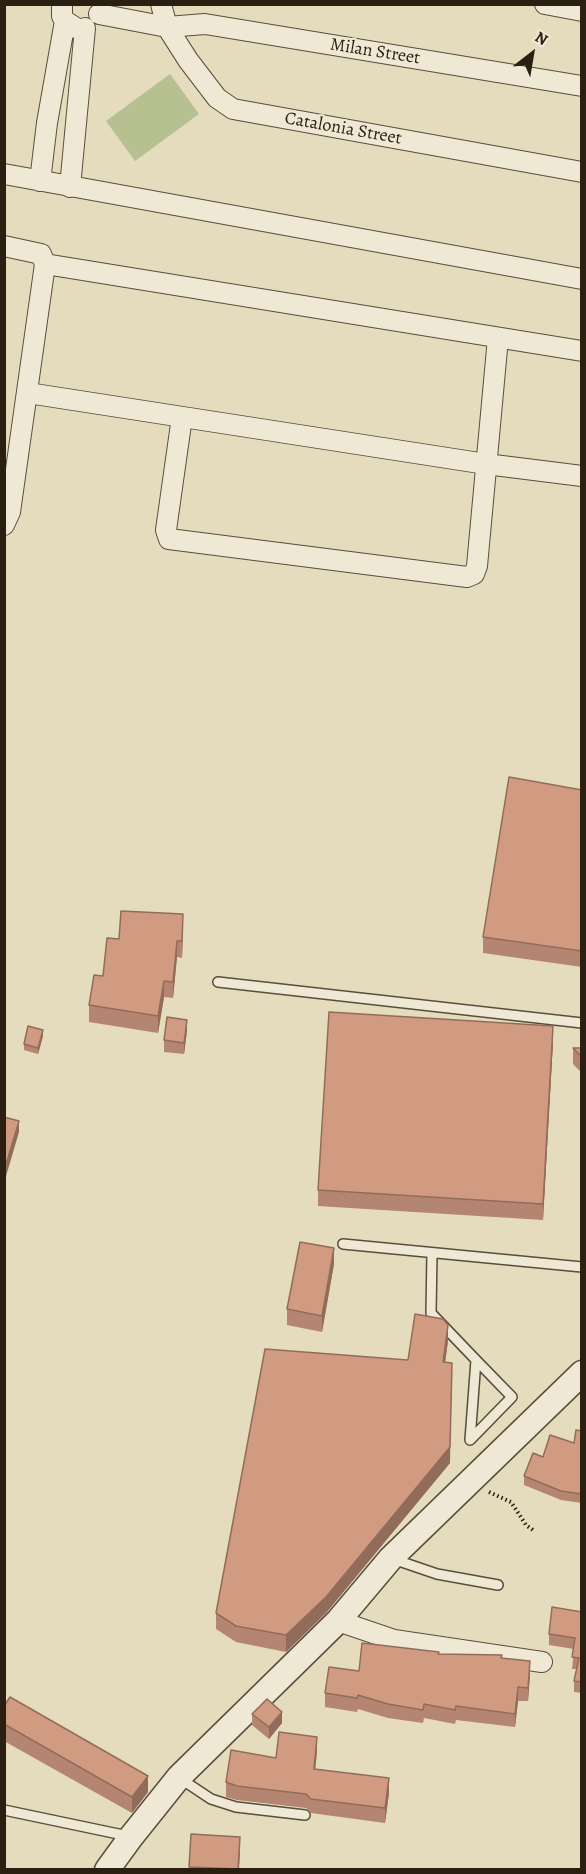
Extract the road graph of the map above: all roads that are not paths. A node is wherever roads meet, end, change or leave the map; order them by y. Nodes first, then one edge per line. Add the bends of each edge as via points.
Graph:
1 (161, 4) edge
2 (545, 4) edge
3 (582, 11) edge
4 (64, 13) edge
5 (94, 15) edge
6 (167, 27) junction
7 (582, 86) edge
8 (51, 102) junction
9 (77, 105) junction
10 (45, 147) junction
11 (74, 151) junction
12 (582, 172) edge
13 (4, 174) edge
14 (40, 181) junction
15 (70, 187) junction
16 (4, 246) edge
17 (45, 264) junction
18 (582, 279) edge
19 (498, 338) junction
20 (582, 351) edge
21 (28, 393) junction
22 (182, 417) junction
23 (486, 464) junction
24 (582, 476) edge
25 (4, 525) edge
26 (218, 982) dead end
27 (582, 1023) edge
28 (343, 1244) dead end
29 (432, 1253) junction
30 (582, 1267) edge
31 (476, 1360) junction
32 (582, 1373) edge
33 (391, 1558) junction
34 (498, 1585) dead end
35 (338, 1621) junction
36 (542, 1662) dead end
37 (178, 1778) junction
38 (4, 1810) edge
39 (305, 1815) dead end
40 (130, 1836) junction
41 (107, 1869) edge

1 - 6 street, Catalonia Street
2 - 3 street
4 - 5 street, Milan Street via 76,28
4 - 8 street
5 - 6 street, Milan Street
5 - 9 street
6 - 7 street, Milan Street via 205,24
6 - 12 street, Catalonia Street via 217,98 233,109
8 - 9 street
8 - 10 street
9 - 11 street
10 - 11 street
10 - 14 street
11 - 15 street
13 - 14 street
14 - 15 street
15 - 18 street
16 - 17 street via 41,254
17 - 19 street
17 - 21 street
19 - 20 street
19 - 23 street
21 - 22 street
21 - 25 street
22 - 23 street
22 - 23 street via 166,530 172,540 467,577 474,574 477,566
23 - 24 street
26 - 27 lane
28 - 29 lane
29 - 30 lane
29 - 31 lane via 430,1313
31 - 31 lane via 512,1397 470,1440 472,1417
32 - 33 street
33 - 34 lane via 436,1574
33 - 35 street
35 - 36 street via 393,1640
35 - 37 street
37 - 39 lane via 210,1799 236,1807
37 - 40 street
38 - 40 lane
40 - 41 street

